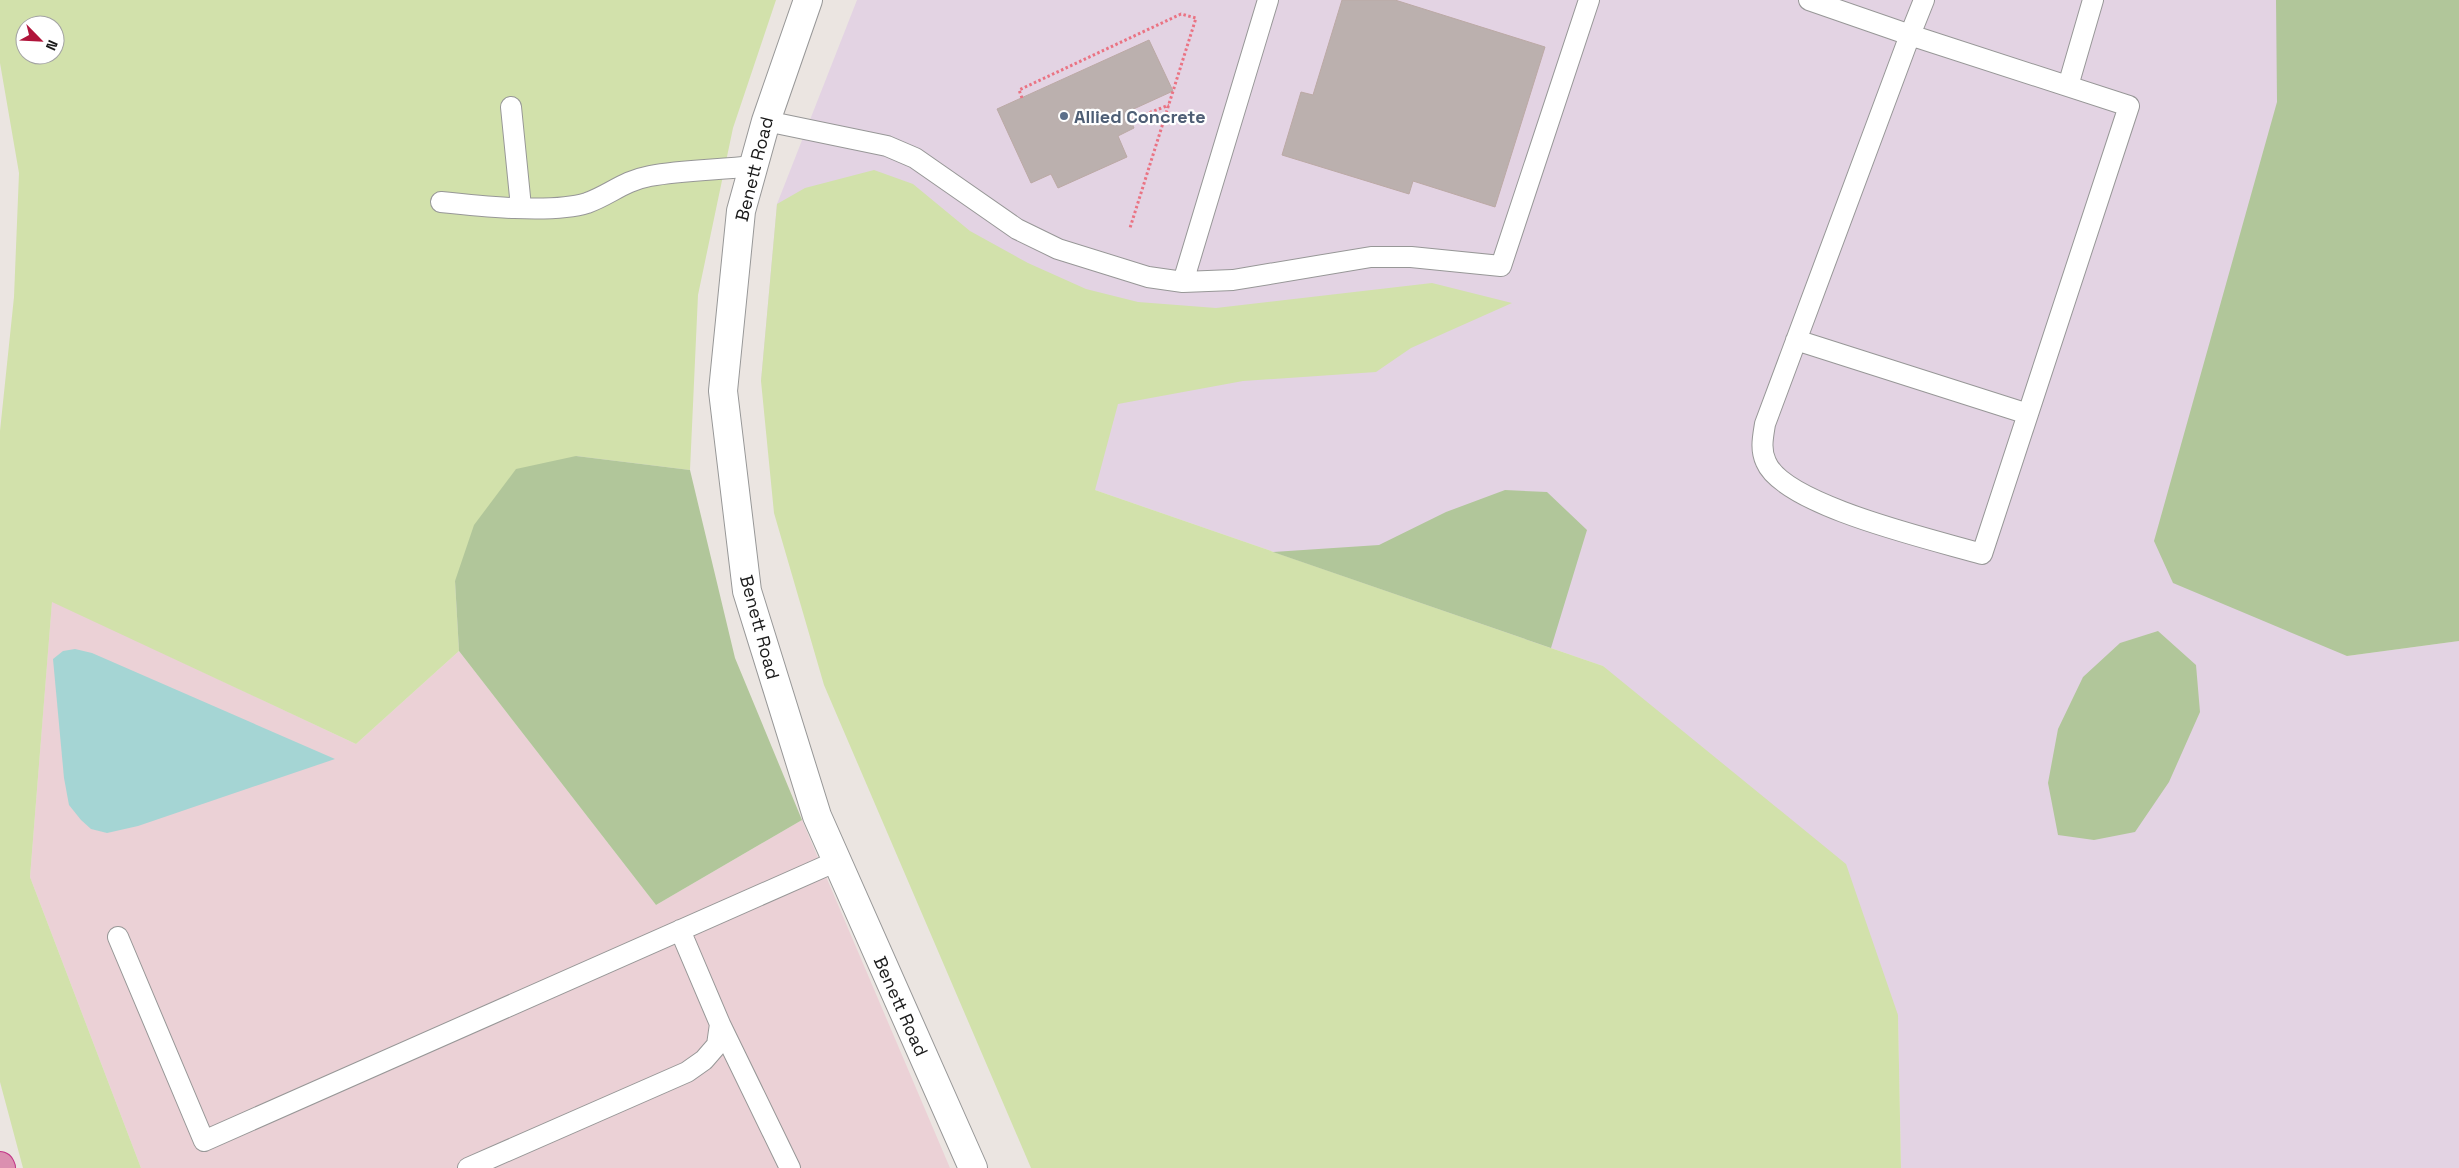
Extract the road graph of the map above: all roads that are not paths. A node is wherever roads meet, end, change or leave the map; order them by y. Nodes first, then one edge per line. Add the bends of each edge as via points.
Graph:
1 (808, 0) edge
2 (1268, 0) edge
3 (1589, 0) edge
4 (1809, 0) edge
5 (1924, 0) edge
6 (2093, 0) edge
7 (1910, 36) junction
8 (2068, 86) junction
9 (510, 107) dead end
10 (766, 121) junction
11 (753, 166) junction
12 (442, 202) dead end
13 (521, 207) junction
14 (1183, 282) junction
15 (1796, 340) junction
16 (2028, 414) junction
17 (837, 861) junction
18 (680, 930) junction
19 (118, 937) dead end
20 (720, 1024) junction
21 (468, 1168) edge
22 (790, 1168) edge
23 (974, 1168) edge

1 - 10 street, Benett Road
2 - 14 lane
3 - 14 lane via 1500,266 1411,256 1371,257 1233,280
4 - 7 lane
5 - 7 lane
6 - 8 lane
7 - 8 lane
7 - 15 lane
8 - 16 lane via 2129,106
9 - 13 lane
10 - 11 street, Benett Road
10 - 14 lane via 888,146 916,158 1017,229 1058,249 1148,277
11 - 13 lane via 650,176 614,188 585,203
11 - 17 street, Benett Road via 741,211 723,391 725,410 747,591 817,816
12 - 13 lane
15 - 16 lane
15 - 16 lane via 1765,424 1762,446 1766,463 1780,480 1803,496 1836,510 1982,554
17 - 18 lane
17 - 23 street, Benett Road
18 - 19 lane via 204,1141
18 - 20 lane
20 - 21 lane via 717,1045 687,1072
20 - 22 lane

